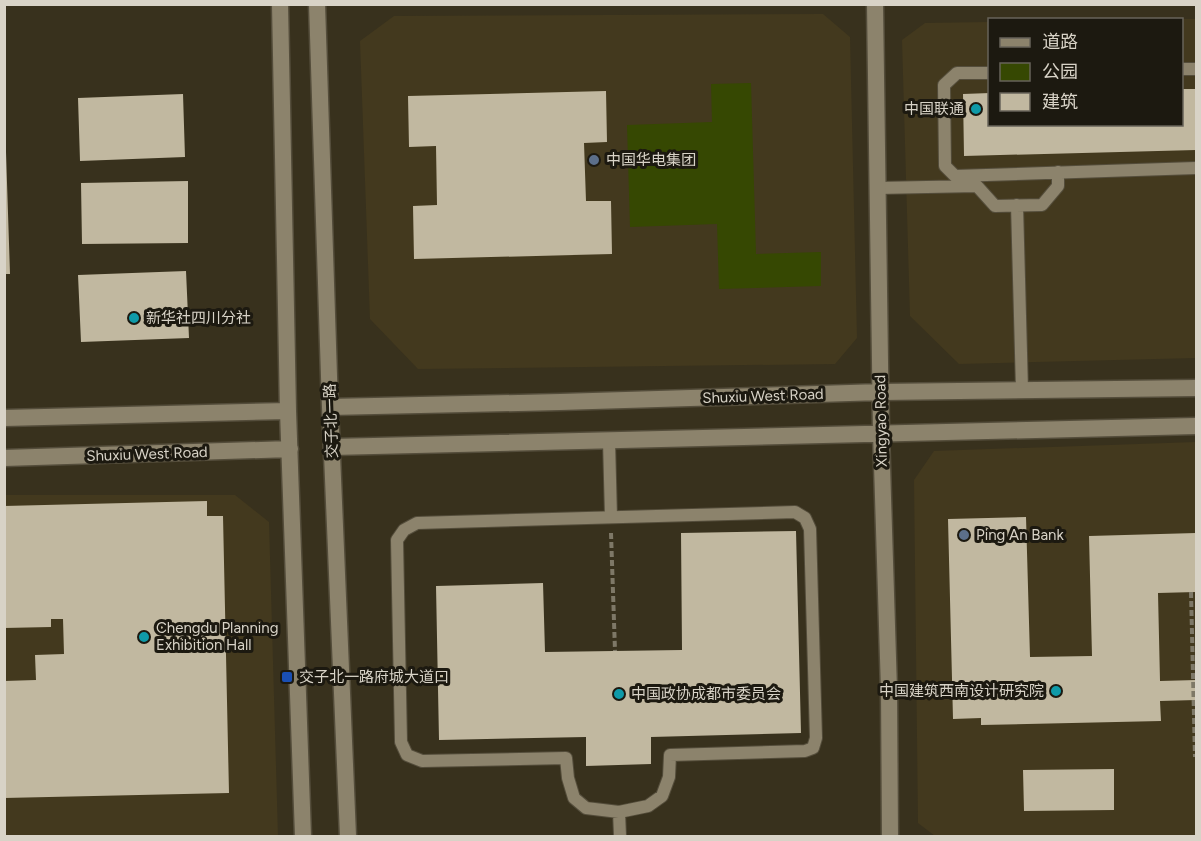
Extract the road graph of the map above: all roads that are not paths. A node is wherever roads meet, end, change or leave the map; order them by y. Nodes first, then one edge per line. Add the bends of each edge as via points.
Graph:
1 (280, 4) edge
2 (316, 4) edge
3 (875, 4) edge
4 (988, 73) edge
5 (1197, 168) edge
6 (1058, 172) junction
7 (956, 181) junction
8 (877, 188) junction
9 (1017, 205) junction
10 (1197, 388) edge
11 (1022, 390) junction
12 (881, 392) junction
13 (330, 407) junction
14 (288, 411) junction
15 (4, 418) edge
16 (1197, 426) edge
17 (881, 433) junction
18 (609, 441) junction
19 (332, 447) junction
20 (290, 449) junction
21 (4, 458) edge
22 (610, 517) junction
23 (620, 812) junction
24 (303, 837) edge
25 (348, 837) edge
26 (620, 837) edge
27 (890, 837) edge

1 - 14 street
2 - 13 street, 交子北一路
3 - 8 street, Xingyao Road
4 - 7 lane via 957,73 944,85 945,166
5 - 6 lane
6 - 7 lane
6 - 9 lane via 1058,186 1042,205
7 - 8 lane
7 - 9 lane via 977,186 994,206
8 - 12 street, Xingyao Road
9 - 11 lane
10 - 11 street, Shuxiu West Road
11 - 12 street, Shuxiu West Road
12 - 13 street, Shuxiu West Road
12 - 17 street, Xingyao Road
13 - 19 street, 交子北一路
14 - 15 street
14 - 20 street
16 - 17 street
17 - 18 street
17 - 27 street, Xingyao Road
18 - 19 street
18 - 22 lane
19 - 25 street, 交子北一路
20 - 21 street, Shuxiu West Road
20 - 24 street
22 - 23 lane via 795,512 805,518 810,529 816,738 813,748 670,755 669,777 662,796 648,806
22 - 23 lane via 417,523 404,530 397,540 401,742 407,755 422,761 566,758 574,798 586,808
23 - 26 lane

